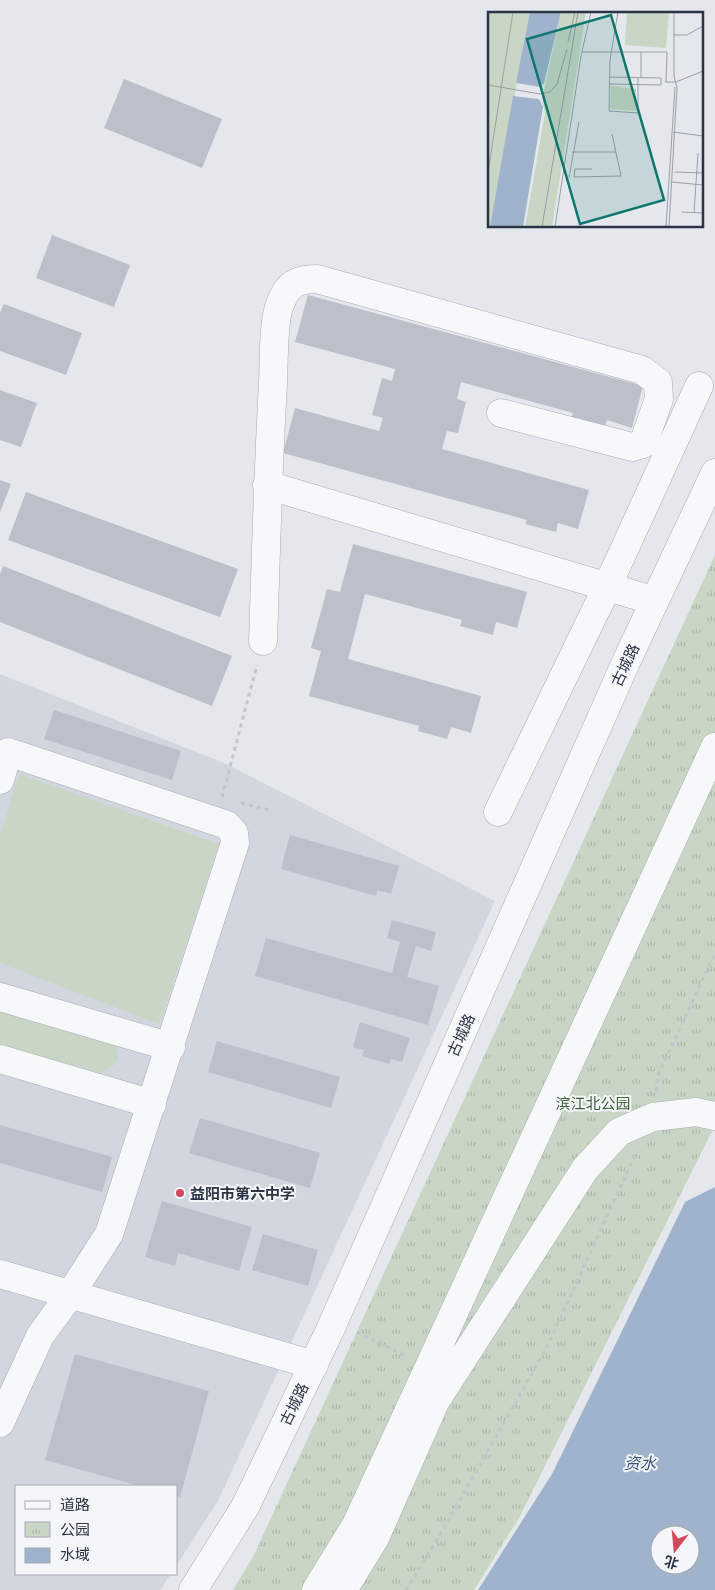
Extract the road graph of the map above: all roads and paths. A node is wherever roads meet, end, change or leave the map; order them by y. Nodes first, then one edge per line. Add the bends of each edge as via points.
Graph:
1 (699, 386) dead end
2 (501, 412) dead end
3 (715, 473) edge
4 (268, 486) junction
5 (608, 588) junction
6 (654, 601) junction
7 (263, 641) joint
8 (715, 747) edge
9 (0, 780) edge
10 (222, 797) dead end
11 (498, 812) dead end
12 (715, 953) edge
13 (0, 997) edge
14 (171, 1047) junction
15 (0, 1058) edge
16 (152, 1104) junction
17 (653, 1116) junction
18 (715, 1116) edge
19 (0, 1274) edge
20 (70, 1295) junction
21 (334, 1321) junction
22 (314, 1365) junction
23 (429, 1367) junction
24 (0, 1423) edge
25 (193, 1590) edge
26 (316, 1590) edge
27 (343, 1590) edge
28 (406, 1590) edge

1 - 5 street
2 - 4 street via 632,447 643,444 659,399 658,382 642,370 317,279 300,279 287,290 278,306
3 - 6 street, 古城路
4 - 5 street
4 - 7 street
5 - 6 street
5 - 11 street
6 - 21 street, 古城路
7 - 10 path
8 - 23 street
9 - 14 street via 8,752 227,825 234,833 235,843
12 - 17 path via 658,1074
13 - 14 street
14 - 16 street
15 - 16 street
16 - 20 street via 109,1234
17 - 18 street via 696,1112
17 - 27 street via 619,1132 585,1169 435,1402 375,1538
17 - 28 path via 547,1347
19 - 20 street
20 - 22 street
20 - 24 street via 40,1336
21 - 22 street, 古城路
21 - 23 path
22 - 25 street, 古城路 via 245,1506
23 - 26 street via 356,1525

